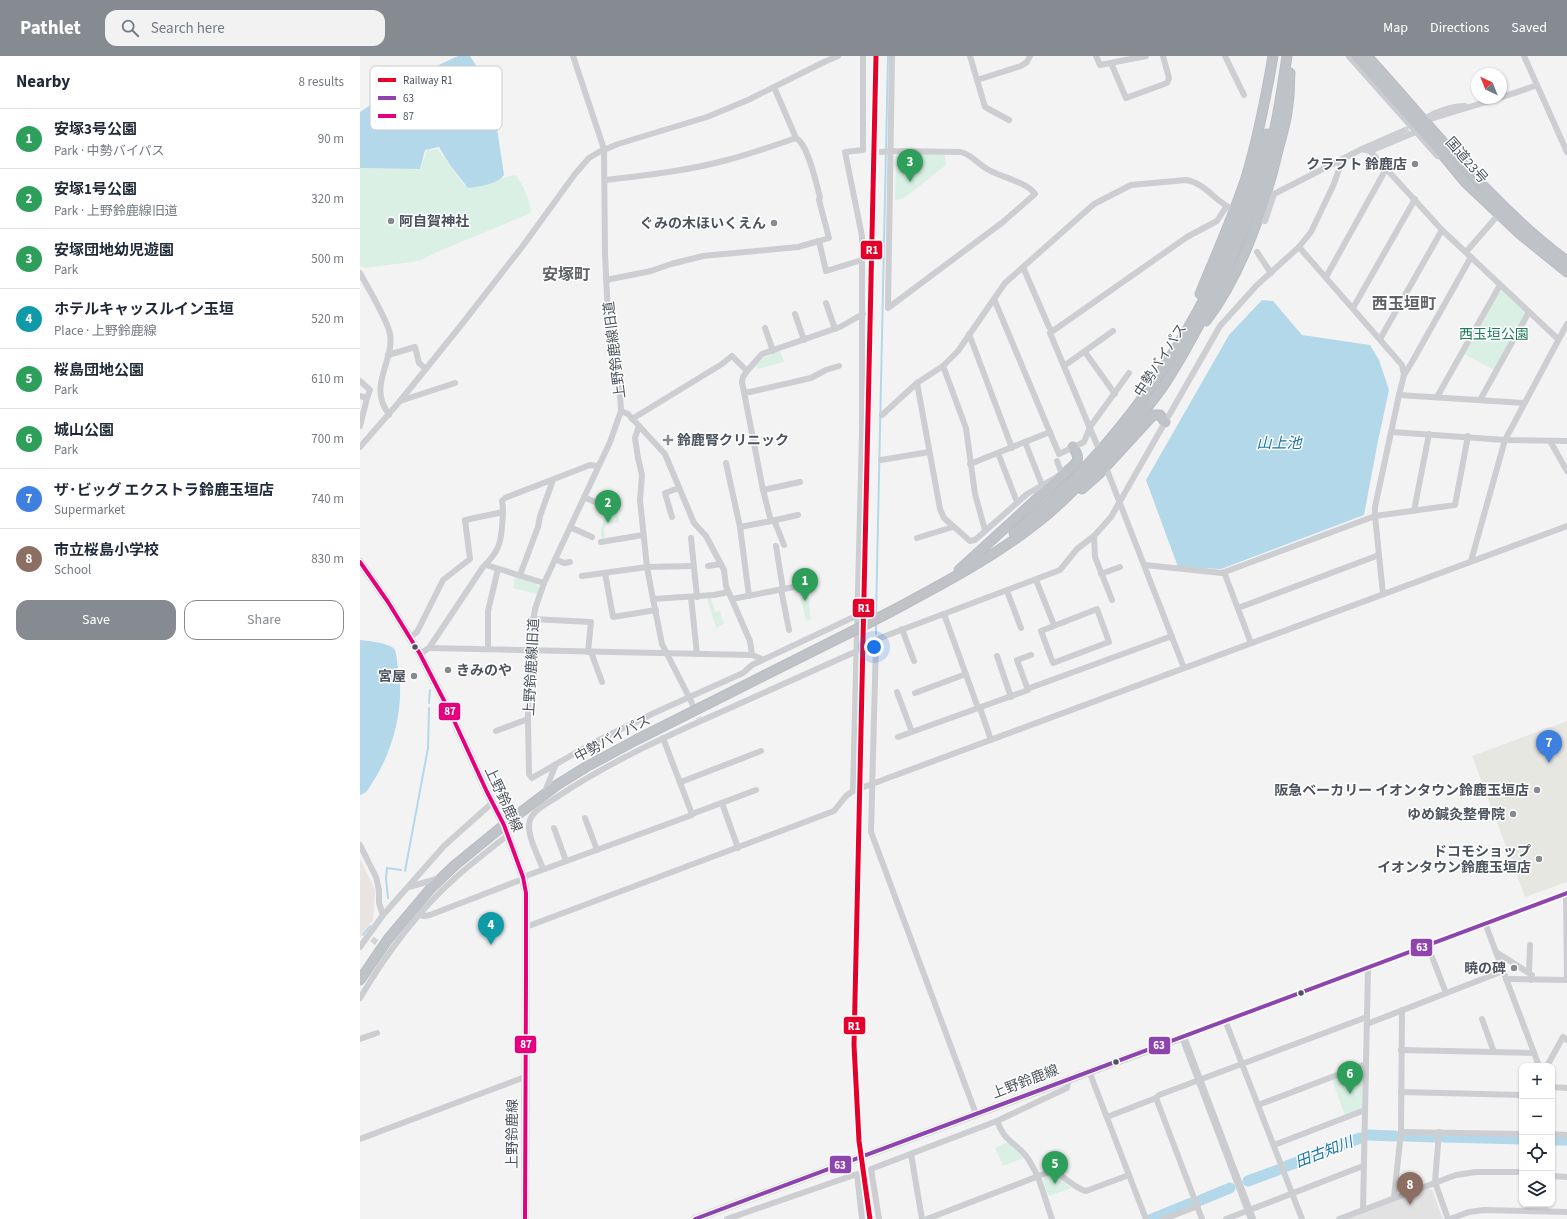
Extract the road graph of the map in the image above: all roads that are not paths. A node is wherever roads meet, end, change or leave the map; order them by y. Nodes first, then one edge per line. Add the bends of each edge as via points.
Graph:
1 (573, 56) edge
2 (838, 56) edge
3 (863, 56) edge
4 (892, 56) edge
5 (970, 56) edge
6 (1030, 56) edge
7 (1096, 56) edge
8 (1146, 56) edge
9 (1163, 56) edge
10 (1225, 56) edge
11 (1273, 56) edge
12 (1283, 56) edge
13 (1287, 56) edge
14 (1290, 56) edge
15 (1350, 56) edge
16 (1356, 56) edge
17 (1368, 56) edge
18 (1524, 56) edge
19 (1112, 63) junction
20 (977, 80) junction
21 (1537, 86) junction
22 (774, 87) junction
23 (1244, 95) dead end
24 (1470, 106) junction
25 (1434, 118) tunnel mouth
26 (1424, 119) junction
27 (1009, 120) dead end
28 (1271, 131) junction
29 (1403, 131) tunnel mouth
30 (1416, 132) junction
31 (796, 138) junction
32 (604, 149) junction
33 (1362, 149) junction
34 (862, 150) junction
35 (887, 151) junction
36 (1370, 151) junction
37 (870, 152) tunnel mouth
38 (1567, 152) edge
39 (1343, 159) junction
40 (1386, 169) junction
41 (606, 180) junction
42 (1465, 182) junction
43 (1414, 200) junction
44 (1226, 207) junction
45 (1233, 209) dead end
46 (1499, 214) junction
47 (1261, 220) dead end
48 (1442, 230) junction
49 (819, 242) junction
50 (1299, 247) junction
51 (1257, 252) dead end
52 (1466, 252) junction
53 (1471, 257) junction
54 (862, 260) junction
55 (1567, 261) edge
56 (1023, 267) junction
57 (1567, 272) edge
58 (360, 273) edge
59 (1271, 273) junction
60 (1326, 277) junction
61 (606, 280) junction
62 (1500, 284) junction
63 (994, 299) junction
64 (826, 303) dead end
65 (1353, 308) junction
66 (1530, 312) junction
67 (795, 314) dead end
68 (863, 314) junction
69 (1567, 324) edge
70 (765, 328) dead end
71 (835, 329) junction
72 (1052, 331) junction
73 (1113, 331) dead end
74 (969, 334) junction
75 (1380, 339) junction
76 (1558, 339) junction
77 (804, 340) junction
78 (1191, 340) junction
79 (1180, 341) junction
80 (773, 351) junction
81 (1085, 352) junction
82 (388, 355) junction
83 (839, 366) dead end
84 (943, 366) junction
85 (1064, 366) junction
86 (426, 368) junction
87 (747, 371) junction
88 (1129, 373) dead end
89 (1404, 375) junction
90 (360, 381) edge
91 (917, 382) junction
92 (455, 383) dead end
93 (744, 392) junction
94 (1115, 394) junction
95 (1399, 395) junction
96 (360, 396) edge
97 (1437, 397) junction
98 (367, 398) junction
99 (1480, 400) junction
100 (400, 402) junction
101 (1524, 403) junction
102 (620, 411) junction
103 (882, 414) dead end
104 (388, 415) junction
105 (632, 419) junction
106 (1165, 422) junction
107 (360, 426) edge
108 (639, 426) junction
109 (1090, 427) junction
110 (1050, 432) junction
111 (1392, 432) junction
112 (1429, 434) junction
113 (1468, 436) junction
114 (360, 437) edge
115 (1505, 440) junction
116 (1550, 441) junction
117 (1567, 441) edge
118 (1025, 442) junction
119 (362, 445) edge
120 (1097, 445) dead end
121 (1073, 447) junction
122 (1012, 448) junction
123 (929, 452) junction
124 (998, 453) junction
125 (881, 460) dead end
126 (1057, 461) dead end
127 (726, 463) dead end
128 (970, 464) junction
129 (598, 466) junction
130 (1107, 470) dead end
131 (1567, 471) edge
132 (553, 480) junction
133 (800, 482) dead end
134 (1042, 485) junction
135 (679, 488) junction
136 (763, 490) junction
137 (584, 497) junction
138 (1120, 501) junction
139 (1017, 502) junction
140 (606, 507) dead end
141 (1414, 511) junction
142 (503, 512) junction
143 (1048, 514) junction
144 (798, 515) dead end
145 (1375, 516) junction
146 (672, 517) dead end
147 (773, 521) junction
148 (1567, 526) edge
149 (570, 527) junction
150 (740, 527) junction
151 (953, 527) junction
152 (985, 530) junction
153 (644, 535) junction
154 (1094, 536) junction
155 (592, 537) dead end
156 (691, 538) dead end
157 (917, 538) dead end
158 (601, 542) dead end
159 (784, 545) dead end
160 (776, 546) dead end
161 (1379, 555) junction
162 (555, 559) junction
163 (1471, 561) junction
164 (360, 562) edge
165 (570, 562) dead end
166 (721, 564) junction
167 (486, 565) junction
168 (693, 566) junction
169 (708, 566) dead end
170 (1145, 566) junction
171 (647, 567) junction
172 (1120, 567) dead end
173 (498, 569) junction
174 (1224, 572) junction
175 (605, 573) junction
176 (957, 573) junction
177 (1102, 574) junction
178 (520, 575) junction
179 (582, 576) dead end
180 (1036, 580) junction
181 (544, 583) junction
182 (799, 586) dead end
183 (782, 589) junction
184 (930, 591) junction
185 (1007, 591) junction
186 (728, 592) junction
187 (1383, 594) junction
188 (749, 596) junction
189 (694, 597) junction
190 (653, 599) junction
191 (732, 599) junction
192 (1112, 600) dead end
193 (1238, 608) junction
194 (656, 610) junction
195 (944, 614) junction
196 (858, 615) junction
197 (532, 619) junction
198 (1054, 626) junction
199 (1021, 628) dead end
200 (902, 629) junction
201 (789, 630) dead end
202 (1172, 636) junction
203 (410, 637) junction
204 (1251, 643) junction
205 (429, 648) junction
206 (488, 649) junction
207 (857, 650) junction
208 (529, 651) junction
209 (589, 652) junction
210 (420, 654) junction
211 (667, 654) junction
212 (697, 654) junction
213 (752, 655) junction
214 (1031, 655) dead end
215 (997, 656) dead end
216 (762, 660) junction
217 (914, 661) dead end
218 (1184, 668) junction
219 (966, 674) junction
220 (602, 682) dead end
221 (1027, 689) junction
222 (897, 692) dead end
223 (915, 693) dead end
224 (1011, 697) junction
225 (690, 699) junction
226 (979, 708) junction
227 (528, 719) junction
228 (496, 731) dead end
229 (912, 732) junction
230 (898, 737) dead end
231 (663, 738) junction
232 (992, 740) junction
233 (761, 751) dead end
234 (556, 764) junction
235 (681, 782) junction
236 (871, 785) junction
237 (756, 790) dead end
238 (853, 792) junction
239 (544, 794) junction
240 (492, 803) junction
241 (722, 803) junction
242 (692, 814) junction
243 (585, 818) dead end
244 (504, 825) junction
245 (554, 828) dead end
246 (508, 835) junction
247 (360, 845) edge
248 (738, 848) junction
249 (597, 850) junction
250 (566, 861) junction
251 (543, 869) junction
252 (442, 878) junction
253 (523, 878) junction
254 (408, 887) junction
255 (1567, 893) edge
256 (383, 915) junction
257 (420, 915) junction
258 (1485, 923) junction
259 (526, 928) junction
260 (1427, 944) junction
261 (1530, 945) dead end
262 (360, 947) edge
263 (1496, 952) junction
264 (1368, 967) junction
265 (1503, 971) junction
266 (1529, 972) junction
267 (1506, 979) junction
268 (360, 980) edge
269 (1531, 980) junction
270 (1567, 980) edge
271 (1446, 993) junction
272 (360, 998) edge
273 (1402, 1010) junction
274 (1482, 1019) dead end
275 (1226, 1020) junction
276 (1367, 1020) junction
277 (377, 1032) dead end
278 (1183, 1036) junction
279 (360, 1039) edge
280 (1567, 1040) edge
281 (1401, 1050) junction
282 (1494, 1052) junction
283 (1534, 1053) junction
284 (1538, 1063) edge
285 (1549, 1063) edge
286 (1366, 1064) junction
287 (1243, 1065) junction
288 (1089, 1071) junction
289 (525, 1077) junction
290 (1069, 1078) junction
291 (1200, 1080) junction
292 (1555, 1087) edge
293 (1567, 1088) edge
294 (1401, 1092) junction
295 (1519, 1095) edge
296 (1156, 1098) junction
297 (1258, 1105) junction
298 (1365, 1110) junction
299 (976, 1114) junction
300 (1107, 1117) junction
301 (997, 1121) junction
302 (1401, 1132) junction
303 (1439, 1132) junction
304 (1519, 1134) edge
305 (1555, 1134) edge
306 (1567, 1135) edge
307 (360, 1139) edge
308 (1274, 1145) junction
309 (911, 1154) junction
310 (1364, 1166) junction
311 (1519, 1172) edge
312 (1130, 1175) junction
313 (1039, 1176) junction
314 (1555, 1176) edge
315 (1567, 1177) edge
316 (1435, 1182) junction
317 (1292, 1193) junction
318 (1394, 1197) junction
319 (1198, 1206) junction
320 (1248, 1210) junction
321 (1363, 1210) junction
322 (1567, 1212) edge
323 (525, 1219) edge
324 (695, 1219) edge
325 (729, 1219) edge
326 (862, 1219) edge
327 (879, 1219) edge
328 (922, 1219) edge
329 (927, 1219) edge
330 (1052, 1219) edge
331 (1146, 1219) edge
332 (1164, 1219) edge
333 (1202, 1219) edge
334 (1226, 1219) edge
335 (1252, 1219) edge
336 (1302, 1219) edge
337 (1339, 1219) edge
338 (1449, 1219) edge

1 - 32 street, 上野鈴鹿線旧道
2 - 22 street
3 - 34 street
4 - 35 street
5 - 20 street
6 - 20 street via 1021,66
7 - 19 street via 1100,65
8 - 19 street
9 - 19 street via 1169,78 1167,83 1126,98
10 - 23 street
11 - 79 highway via 1255,147 1246,178
12 - 28 highway, 中勢バイパス
13 - 28 highway, 中勢バイパス
14 - 78 highway via 1289,103 1272,177 1254,229 1214,310
15 - 30 main road
16 - 42 highway, 国道23号 via 1434,143
17 - 26 highway, 国道23号
18 - 21 street
20 - 27 street via 985,107
21 - 24 street
21 - 38 street
22 - 31 street
22 - 32 street via 707,118
24 - 25 street
24 - 26 street via 1458,106 1431,114
26 - 55 highway, 国道23号 via 1502,206
28 - 78 highway, 中勢バイパス via 1263,175 1243,234
28 - 79 highway, 中勢バイパス via 1244,210 1220,267
29 - 33 street
30 - 36 street
30 - 42 main road
31 - 41 street via 726,161
31 - 49 street via 801,142 809,159 820,196 828,238
32 - 41 street, 上野鈴鹿線旧道
32 - 86 street via 589,158 575,174 522,247
33 - 36 street
33 - 39 street
34 - 37 street
34 - 54 street via 845,152 862,236
35 - 35 street via 961,152 971,155 986,169 1029,188 1035,194 1003,222 888,308
36 - 40 street
39 - 47 street via 1274,194 1265,221
39 - 50 street via 1319,217
40 - 43 street
40 - 60 street
41 - 61 street, 上野鈴鹿線旧道
42 - 46 highway, 国道23号
43 - 48 street
43 - 65 street
44 - 45 street
44 - 56 street via 1212,193 1192,181 1131,185 1094,204
44 - 72 street via 1218,221 1187,237
46 - 52 street
46 - 57 highway, 国道23号
48 - 52 street
48 - 75 street
49 - 54 street via 826,271
49 - 61 street via 798,247 703,256 651,271
50 - 59 street
50 - 60 street
51 - 59 street
52 - 53 street
53 - 62 street
53 - 89 street
54 - 68 street
56 - 63 street via 1005,283
56 - 72 street
58 - 82 street via 390,333
59 - 106 street via 1220,326
60 - 65 street
61 - 102 street, 上野鈴鹿線旧道 via 608,316 619,379
62 - 66 street
62 - 97 street
63 - 74 street
63 - 110 street
64 - 71 street
65 - 75 street
66 - 76 street
66 - 99 street
67 - 77 street
68 - 71 street
68 - 196 street
69 - 76 street
70 - 80 street
71 - 77 street
72 - 85 street via 1050,333
73 - 81 street
74 - 84 street via 958,351
74 - 122 street
75 - 89 street via 1402,365
76 - 101 street
77 - 80 street
78 - 143 highway, 中勢バイパス via 1166,382 1143,412 1076,488
79 - 176 highway, 中勢バイパス via 1146,395 1074,479 1034,517
80 - 87 street via 762,354
81 - 85 street
81 - 94 street
82 - 86 street via 415,347 419,363
82 - 104 street via 381,395
83 - 93 street via 811,378
84 - 91 street
84 - 128 street via 966,428
85 - 109 street
86 - 100 street
87 - 93 street via 742,382
87 - 105 street via 732,356
88 - 94 street
89 - 95 street
90 - 98 street via 370,390
91 - 103 street
91 - 123 street
92 - 100 street
93 - 136 street
94 - 109 street
95 - 97 street
95 - 111 street
96 - 98 street
97 - 99 street
98 - 107 street
99 - 101 street
100 - 104 street
101 - 115 street
102 - 105 street
102 - 129 street, 上野鈴鹿線旧道 via 610,442
104 - 119 street
105 - 108 street
106 - 138 street
106 - 143 highway via 1160,415 1153,415 1099,474
108 - 135 street via 665,454
108 - 153 street via 635,438 642,475 640,500
109 - 120 street
109 - 121 street via 1084,442
110 - 118 street
110 - 121 street via 1060,454
111 - 112 street
111 - 145 street
112 - 113 street
112 - 141 street
113 - 115 street
113 - 141 street via 1454,505
114 - 119 street
115 - 116 street
115 - 163 street
116 - 117 street
116 - 131 street
118 - 122 street
118 - 134 street
121 - 176 highway via 1078,455 1075,464
122 - 124 street
123 - 125 street
123 - 151 street via 940,509 944,518
124 - 128 street
124 - 139 street
126 - 134 street via 1062,474
127 - 150 street
128 - 152 street
129 - 132 street via 590,465
129 - 137 street, 上野鈴鹿線旧道
130 - 138 street
132 - 142 street via 505,498 502,501
132 - 178 street
133 - 136 street
134 - 139 street
135 - 146 street via 665,493
135 - 166 street via 694,523 706,536
136 - 147 street
137 - 140 street
137 - 149 street, 上野鈴鹿線旧道
138 - 154 street via 1111,517
138 - 170 street
139 - 152 street
141 - 145 street
142 - 167 street via 499,546
142 - 203 street via 465,520 470,559 443,580 417,632
143 - 184 highway, 中勢バイパス via 1002,549
144 - 147 street
145 - 161 street
145 - 174 street
147 - 150 street
147 - 159 street
148 - 163 street
149 - 155 street
149 - 162 street, 上野鈴鹿線旧道
150 - 188 street
151 - 152 street via 970,541 975,540
151 - 157 street
153 - 158 street
153 - 171 street
154 - 177 street via 1095,557
154 - 180 street via 1077,549 1060,570
156 - 168 street
160 - 183 street
161 - 187 street
161 - 193 street
162 - 165 street via 564,563
162 - 181 street, 上野鈴鹿線旧道
163 - 187 street
164 - 203 main road, 上野鈴鹿線
166 - 169 street
166 - 186 street
167 - 173 street
167 - 205 street
168 - 171 street
168 - 189 street
170 - 174 street
170 - 202 street
171 - 175 street
171 - 190 street
172 - 177 street
173 - 178 street
173 - 206 street via 488,611
174 - 193 street
175 - 179 street
175 - 194 street via 612,617
176 - 184 highway, 中勢バイパス
177 - 192 street
178 - 181 street
180 - 185 street
180 - 198 street
181 - 197 street, 上野鈴鹿線旧道
182 - 183 street
183 - 188 street
183 - 201 street
184 - 239 highway, 中勢バイパス, bridge via 611,753
185 - 195 street
185 - 199 street
186 - 189 street
186 - 191 street
187 - 204 street
188 - 191 street
189 - 190 street
189 - 212 street
190 - 194 street
191 - 213 street via 750,641
193 - 204 street
194 - 211 street via 662,644
195 - 200 street
195 - 219 street
196 - 207 street
196 - 216 street
197 - 208 street, 上野鈴鹿線旧道
197 - 209 street via 591,622
198 - 198 street via 1097,609 1109,642 1053,663 1041,630
200 - 217 street
200 - 236 street via 876,642
202 - 218 street
202 - 221 street
203 - 210 main road, 上野鈴鹿線
204 - 218 street
205 - 206 street
205 - 210 street
206 - 208 street
207 - 231 street
207 - 238 street
208 - 209 street
208 - 227 street, 上野鈴鹿線旧道
209 - 211 street
209 - 220 street
210 - 240 main road, 上野鈴鹿線
211 - 212 street
211 - 225 street
212 - 213 street
213 - 216 street
214 - 221 street via 1017,660
215 - 224 street
216 - 225 street
218 - 232 street
219 - 223 street
219 - 226 street
221 - 224 street
222 - 229 street
224 - 226 street
225 - 234 street via 591,744
226 - 229 street
226 - 232 street
227 - 228 street
227 - 234 street, 上野鈴鹿線旧道 via 529,774 532,778
229 - 230 street
231 - 235 street
231 - 251 street via 578,784 534,814 530,820 530,834
232 - 236 street
233 - 235 street
234 - 239 street
235 - 242 street
236 - 238 street
236 - 299 street via 871,832
237 - 241 street
238 - 248 street via 843,799 834,812
239 - 244 highway, 中勢バイパス
240 - 244 main road, 上野鈴鹿線
240 - 254 street via 444,846
241 - 242 street
241 - 248 street
242 - 249 street
243 - 249 street
244 - 246 main road, 上野鈴鹿線
244 - 252 highway, 中勢バイパス
245 - 250 street
246 - 253 main road, 上野鈴鹿線
246 - 257 street via 454,879
247 - 256 street via 376,877
248 - 259 street
249 - 250 street
250 - 251 street
251 - 253 street
252 - 254 street
252 - 268 highway, 中勢バイパス via 388,939
253 - 257 street via 430,915
253 - 259 main road, 上野鈴鹿線 via 526,893
254 - 256 street
255 - 258 street
255 - 270 street
256 - 262 street via 370,938
257 - 272 street via 388,951
258 - 260 street
258 - 263 street
259 - 289 main road, 上野鈴鹿線
260 - 264 street
260 - 271 street
261 - 266 street
263 - 265 street
263 - 266 street
264 - 275 street
264 - 276 street
265 - 267 street
265 - 271 street
266 - 269 street via 1532,974
267 - 269 street
267 - 283 street
269 - 270 street
271 - 273 street
273 - 276 street
273 - 281 street
274 - 282 street
275 - 278 street
275 - 287 street
276 - 286 street
276 - 287 street
277 - 279 street
278 - 288 main road, 上野鈴鹿線
278 - 291 main road
280 - 285 street via 1563,1037
281 - 282 street
281 - 294 street
282 - 283 street
283 - 284 street
286 - 297 street
286 - 298 street
287 - 291 street
287 - 297 street
288 - 290 main road, 上野鈴鹿線
288 - 300 street
289 - 307 street
289 - 323 main road, 上野鈴鹿線
290 - 299 main road, 上野鈴鹿線
290 - 301 street via 1067,1088
291 - 296 street
291 - 320 main road
292 - 293 street
294 - 295 street
294 - 302 street
296 - 300 street
296 - 319 street
297 - 308 street
298 - 308 street
298 - 310 street
299 - 324 main road, 上野鈴鹿線
300 - 312 street
301 - 309 street
301 - 313 street via 1003,1134 1019,1147
302 - 303 street
302 - 318 street
303 - 304 street
303 - 316 street
305 - 306 street
308 - 317 street
309 - 327 street via 871,1169
309 - 328 street
310 - 317 street
310 - 321 street
311 - 316 street via 1476,1172
312 - 313 street via 1086,1191 1080,1190 1055,1172
312 - 331 street
313 - 329 street
313 - 330 street
314 - 315 street
316 - 318 street
316 - 338 street
317 - 320 street
317 - 336 street
318 - 321 street
319 - 332 street
319 - 333 street
320 - 334 street
320 - 335 main road
321 - 337 street
322 - 338 street via 1484,1210
325 - 326 street via 857,1174

